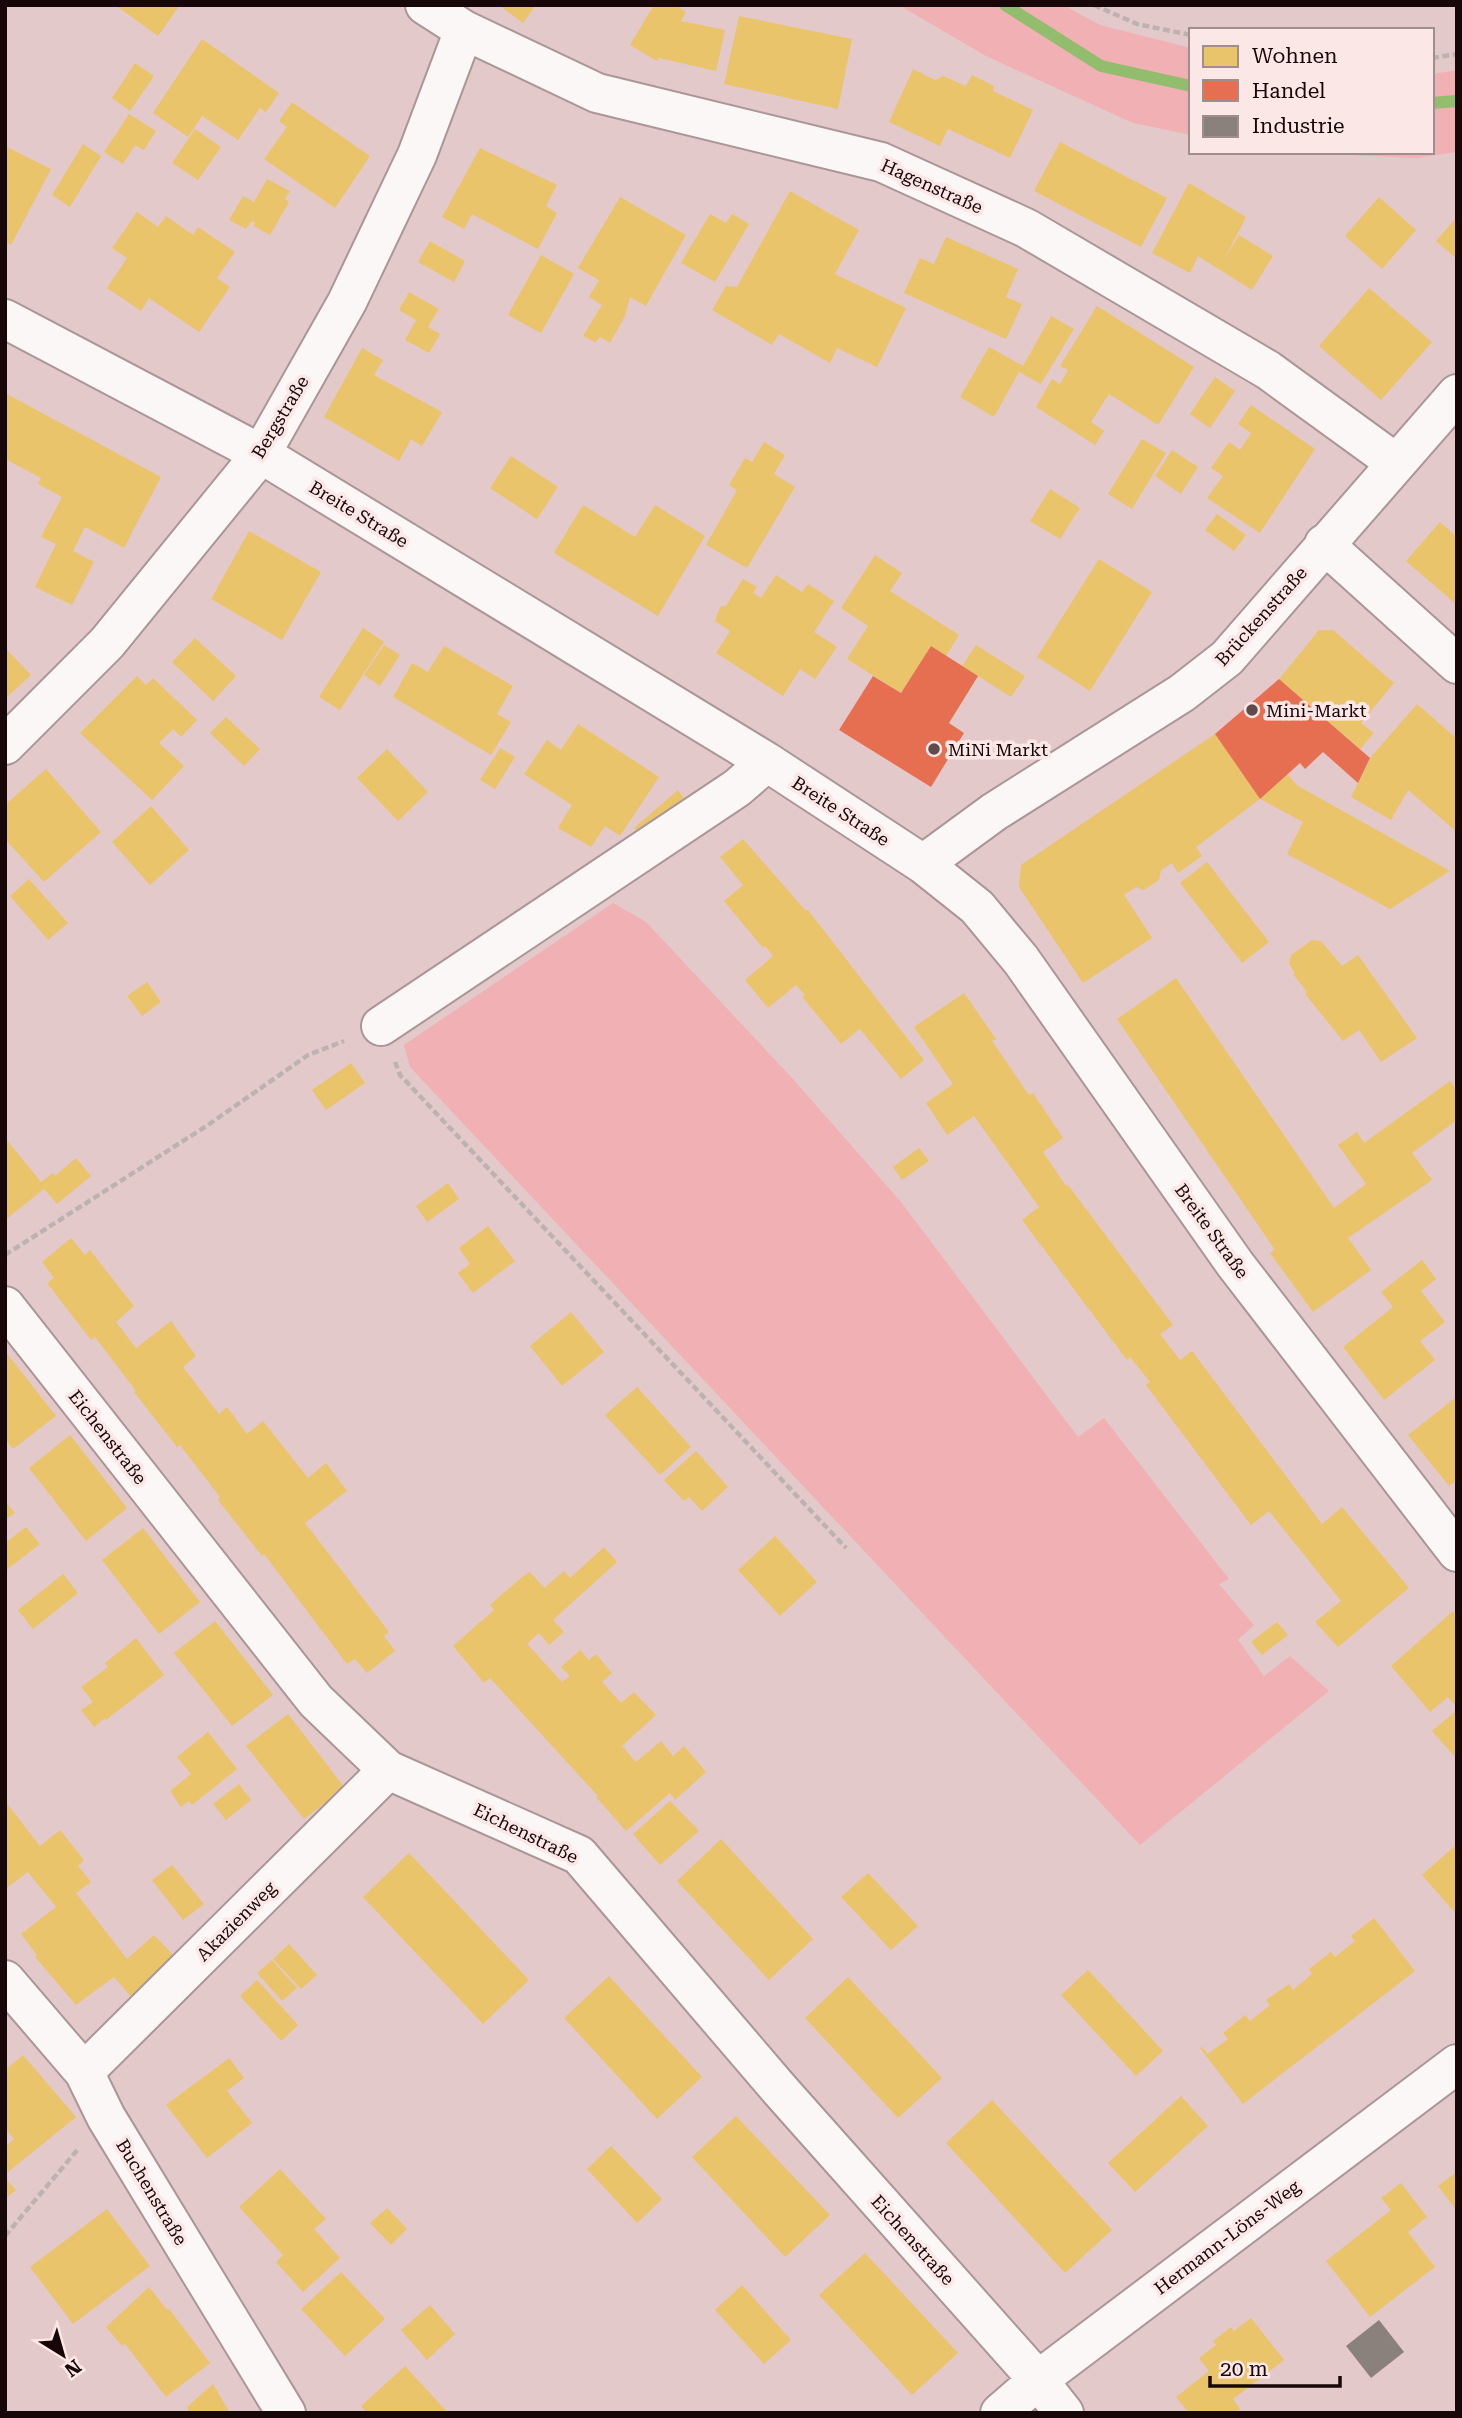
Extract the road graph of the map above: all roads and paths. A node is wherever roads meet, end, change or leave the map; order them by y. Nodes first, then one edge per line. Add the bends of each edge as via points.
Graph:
1 (425, 5) edge
2 (1094, 5) edge
3 (464, 30) junction
4 (1189, 35) edge
5 (1457, 54) edge
6 (1434, 58) edge
7 (5, 319) edge
8 (1457, 394) edge
9 (261, 454) junction
10 (1396, 463) junction
11 (1324, 544) junction
12 (1457, 664) edge
13 (5, 745) edge
14 (767, 762) junction
15 (923, 864) junction
16 (381, 1026) junction
17 (5, 1255) edge
18 (5, 1306) edge
19 (846, 1548) dead end
20 (1457, 1552) edge
21 (388, 1770) junction
22 (5, 1980) edge
23 (1457, 2064) edge
24 (84, 2072) junction
25 (106, 2117) junction
26 (5, 2236) edge
27 (1038, 2380) junction
28 (286, 2413) edge
29 (1000, 2413) edge
30 (1064, 2413) edge

1 - 3 street, Hagenstraße
2 - 4 path via 1137,24
3 - 9 street, Bergstraße via 417,155 347,302
3 - 10 street, Hagenstraße via 597,93 881,162 1026,228 1268,370
5 - 6 path
7 - 9 street, Breite Straße
8 - 10 street, Brückenstraße
9 - 13 street, Bergstraße via 107,643
9 - 14 street, Breite Straße
10 - 11 street, Brückenstraße
11 - 12 street
11 - 15 street, Brückenstraße via 1227,658 1182,693 994,811
14 - 15 street, Breite Straße
14 - 16 street via 737,788
15 - 20 street, Breite Straße via 977,907 1021,960 1235,1264
16 - 17 path via 308,1055
16 - 19 path via 400,1075
18 - 21 street, Eichenstraße via 316,1701
21 - 24 street, Akazienweg
21 - 27 street, Eichenstraße via 579,1855
22 - 24 street, Buchenstraße
23 - 27 street, Hermann-Löns-Weg
24 - 25 street, Buchenstraße
25 - 26 path
25 - 28 street, Buchenstraße
27 - 29 street, Hermann-Löns-Weg
27 - 30 street, Eichenstraße

